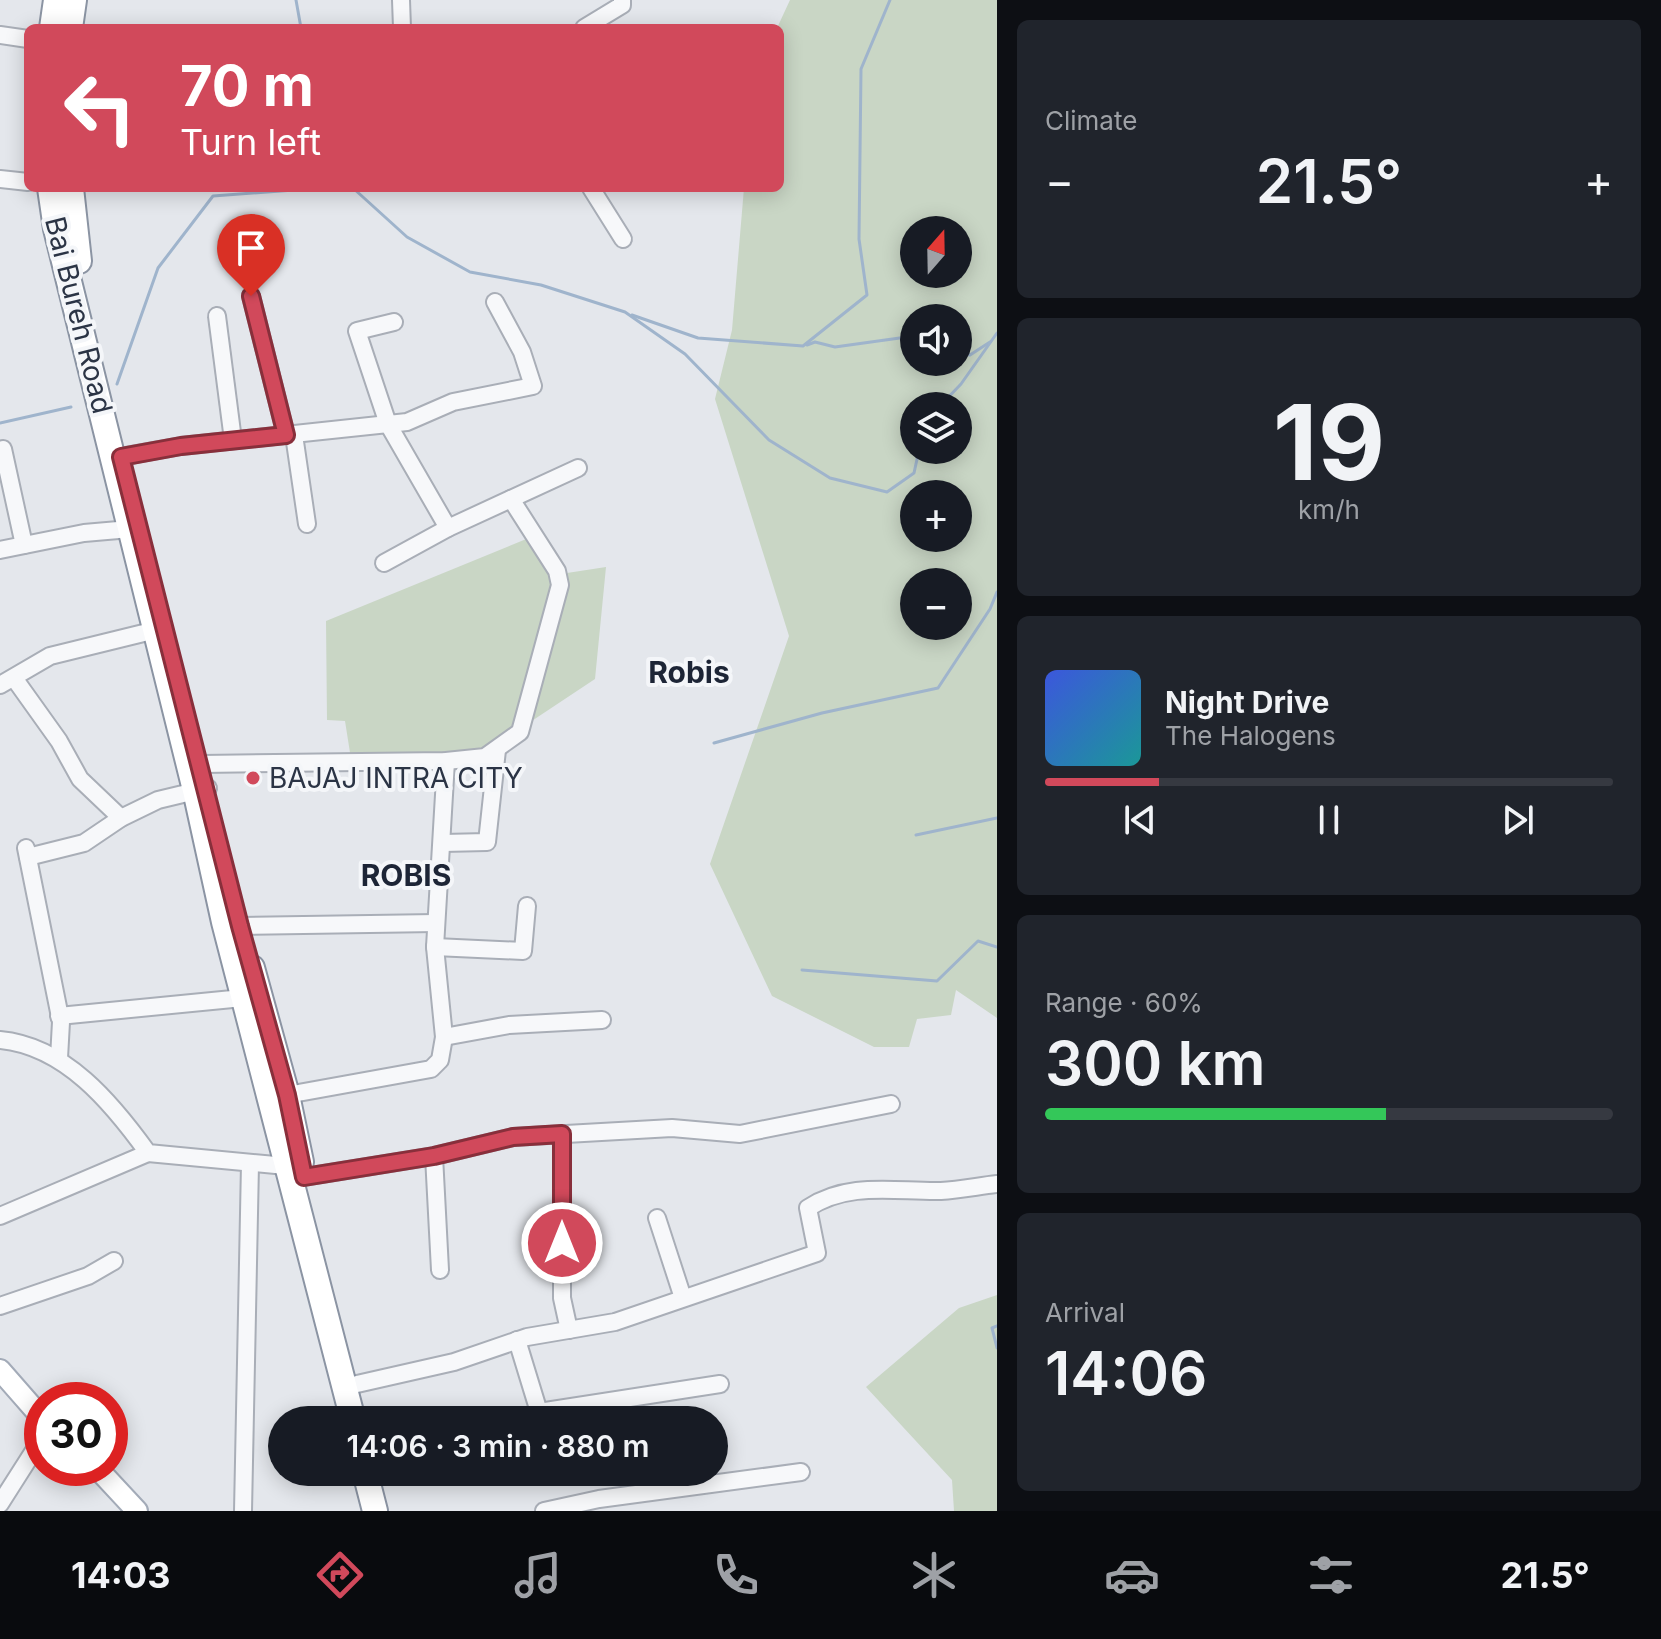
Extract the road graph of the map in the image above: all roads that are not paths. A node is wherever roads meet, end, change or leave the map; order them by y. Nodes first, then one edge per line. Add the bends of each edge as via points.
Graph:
1 (56, 0) edge
2 (74, 0) edge
3 (401, 0) edge
4 (622, 0) edge
5 (53, 24) edge
6 (71, 24) edge
7 (402, 24) edge
8 (591, 24) edge
9 (0, 35) edge
10 (24, 38) edge
11 (0, 179) edge
12 (24, 182) edge
13 (51, 192) edge
14 (71, 192) edge
15 (594, 192) edge
16 (623, 239) dead end
17 (251, 296) dead end
18 (495, 302) dead end
19 (217, 316) dead end
20 (394, 322) dead end
21 (388, 424) junction
22 (290, 435) junction
23 (233, 440) junction
24 (3, 449) dead end
25 (117, 458) junction
26 (578, 468) dead end
27 (511, 499) junction
28 (307, 524) dead end
29 (448, 528) junction
30 (130, 529) junction
31 (24, 545) junction
32 (0, 550) edge
33 (384, 563) dead end
34 (161, 629) junction
35 (7, 681) edge
36 (497, 750) junction
37 (446, 761) junction
38 (201, 764) junction
39 (201, 789) junction
40 (121, 818) junction
41 (443, 843) junction
42 (527, 906) dead end
43 (436, 923) junction
44 (240, 926) junction
45 (435, 947) junction
46 (252, 998) junction
47 (59, 1016) junction
48 (602, 1020) dead end
49 (444, 1037) junction
50 (0, 1040) edge
51 (59, 1058) junction
52 (287, 1095) junction
53 (891, 1104) dead end
54 (562, 1134) junction
55 (148, 1153) junction
56 (434, 1156) junction
57 (250, 1164) junction
58 (295, 1172) junction
59 (997, 1184) edge
60 (0, 1216) edge
61 (657, 1218) dead end
62 (114, 1261) dead end
63 (440, 1270) dead end
64 (683, 1298) junction
65 (0, 1306) edge
66 (569, 1330) junction
67 (517, 1340) junction
68 (0, 1370) edge
69 (357, 1384) junction
70 (720, 1384) dead end
71 (24, 1397) edge
72 (350, 1406) edge
73 (362, 1406) edge
74 (24, 1466) edge
75 (801, 1472) dead end
76 (114, 1486) edge
77 (369, 1486) edge
78 (380, 1486) edge
79 (0, 1504) edge
80 (137, 1511) edge
81 (243, 1511) edge
82 (375, 1511) edge
83 (386, 1511) edge
84 (544, 1511) edge

1 - 5 highway
2 - 6 highway
3 - 7 street
4 - 8 street
9 - 10 street
11 - 12 street
13 - 25 highway, Bai Bureh Road
14 - 25 highway, Bai Bureh Road via 72,224
15 - 16 street
17 - 22 street
18 - 21 street via 533,386 453,402 407,422
19 - 23 street
20 - 21 street via 357,331
21 - 22 street
21 - 29 street
22 - 23 street
22 - 28 street
23 - 25 street
24 - 31 street
25 - 30 highway, Bai Bureh Road
25 - 34 highway, Bai Bureh Road
26 - 27 street
27 - 29 street
27 - 36 street via 557,571 560,595 520,732
29 - 33 street
30 - 31 street
30 - 34 highway, Bai Bureh Road
31 - 32 street
34 - 35 street via 50,656
34 - 38 highway, Bai Bureh Road
34 - 39 highway, Bai Bureh Road
35 - 40 street via 59,741 80,779
36 - 37 street via 485,757
36 - 41 street via 487,842
37 - 38 street
37 - 41 street
38 - 39 highway, Bai Bureh Road
39 - 40 street via 158,800
39 - 44 highway, Bai Bureh Road
39 - 46 highway, Bai Bureh Road
40 - 47 street via 84,843 27,852
41 - 43 street
42 - 45 street via 523,951
43 - 44 street
43 - 45 street
44 - 46 highway, Bai Bureh Road
45 - 49 street
46 - 47 street
46 - 52 highway, Bai Bureh Road
46 - 58 highway, Bai Bureh Road
47 - 51 street
48 - 49 street via 509,1025
49 - 52 street via 440,1060 431,1069
50 - 51 street
51 - 55 street
52 - 58 highway, Bai Bureh Road
53 - 54 street via 740,1134 672,1128
54 - 56 street via 513,1137
54 - 66 street via 562,1298
55 - 57 street
55 - 60 street
56 - 58 street
56 - 63 street
57 - 58 street
57 - 81 street
58 - 69 highway, Bai Bureh Road
58 - 72 highway, Bai Bureh Road
59 - 64 street via 942,1191 873,1188 823,1198 808,1208 817,1253
61 - 64 street
62 - 65 street via 88,1276
64 - 66 street via 615,1322
66 - 67 street
67 - 69 street via 454,1362
67 - 70 street via 539,1412
68 - 71 main road
69 - 73 highway, Bai Bureh Road
74 - 79 street
75 - 84 street
76 - 80 main road
77 - 82 highway
78 - 83 highway

